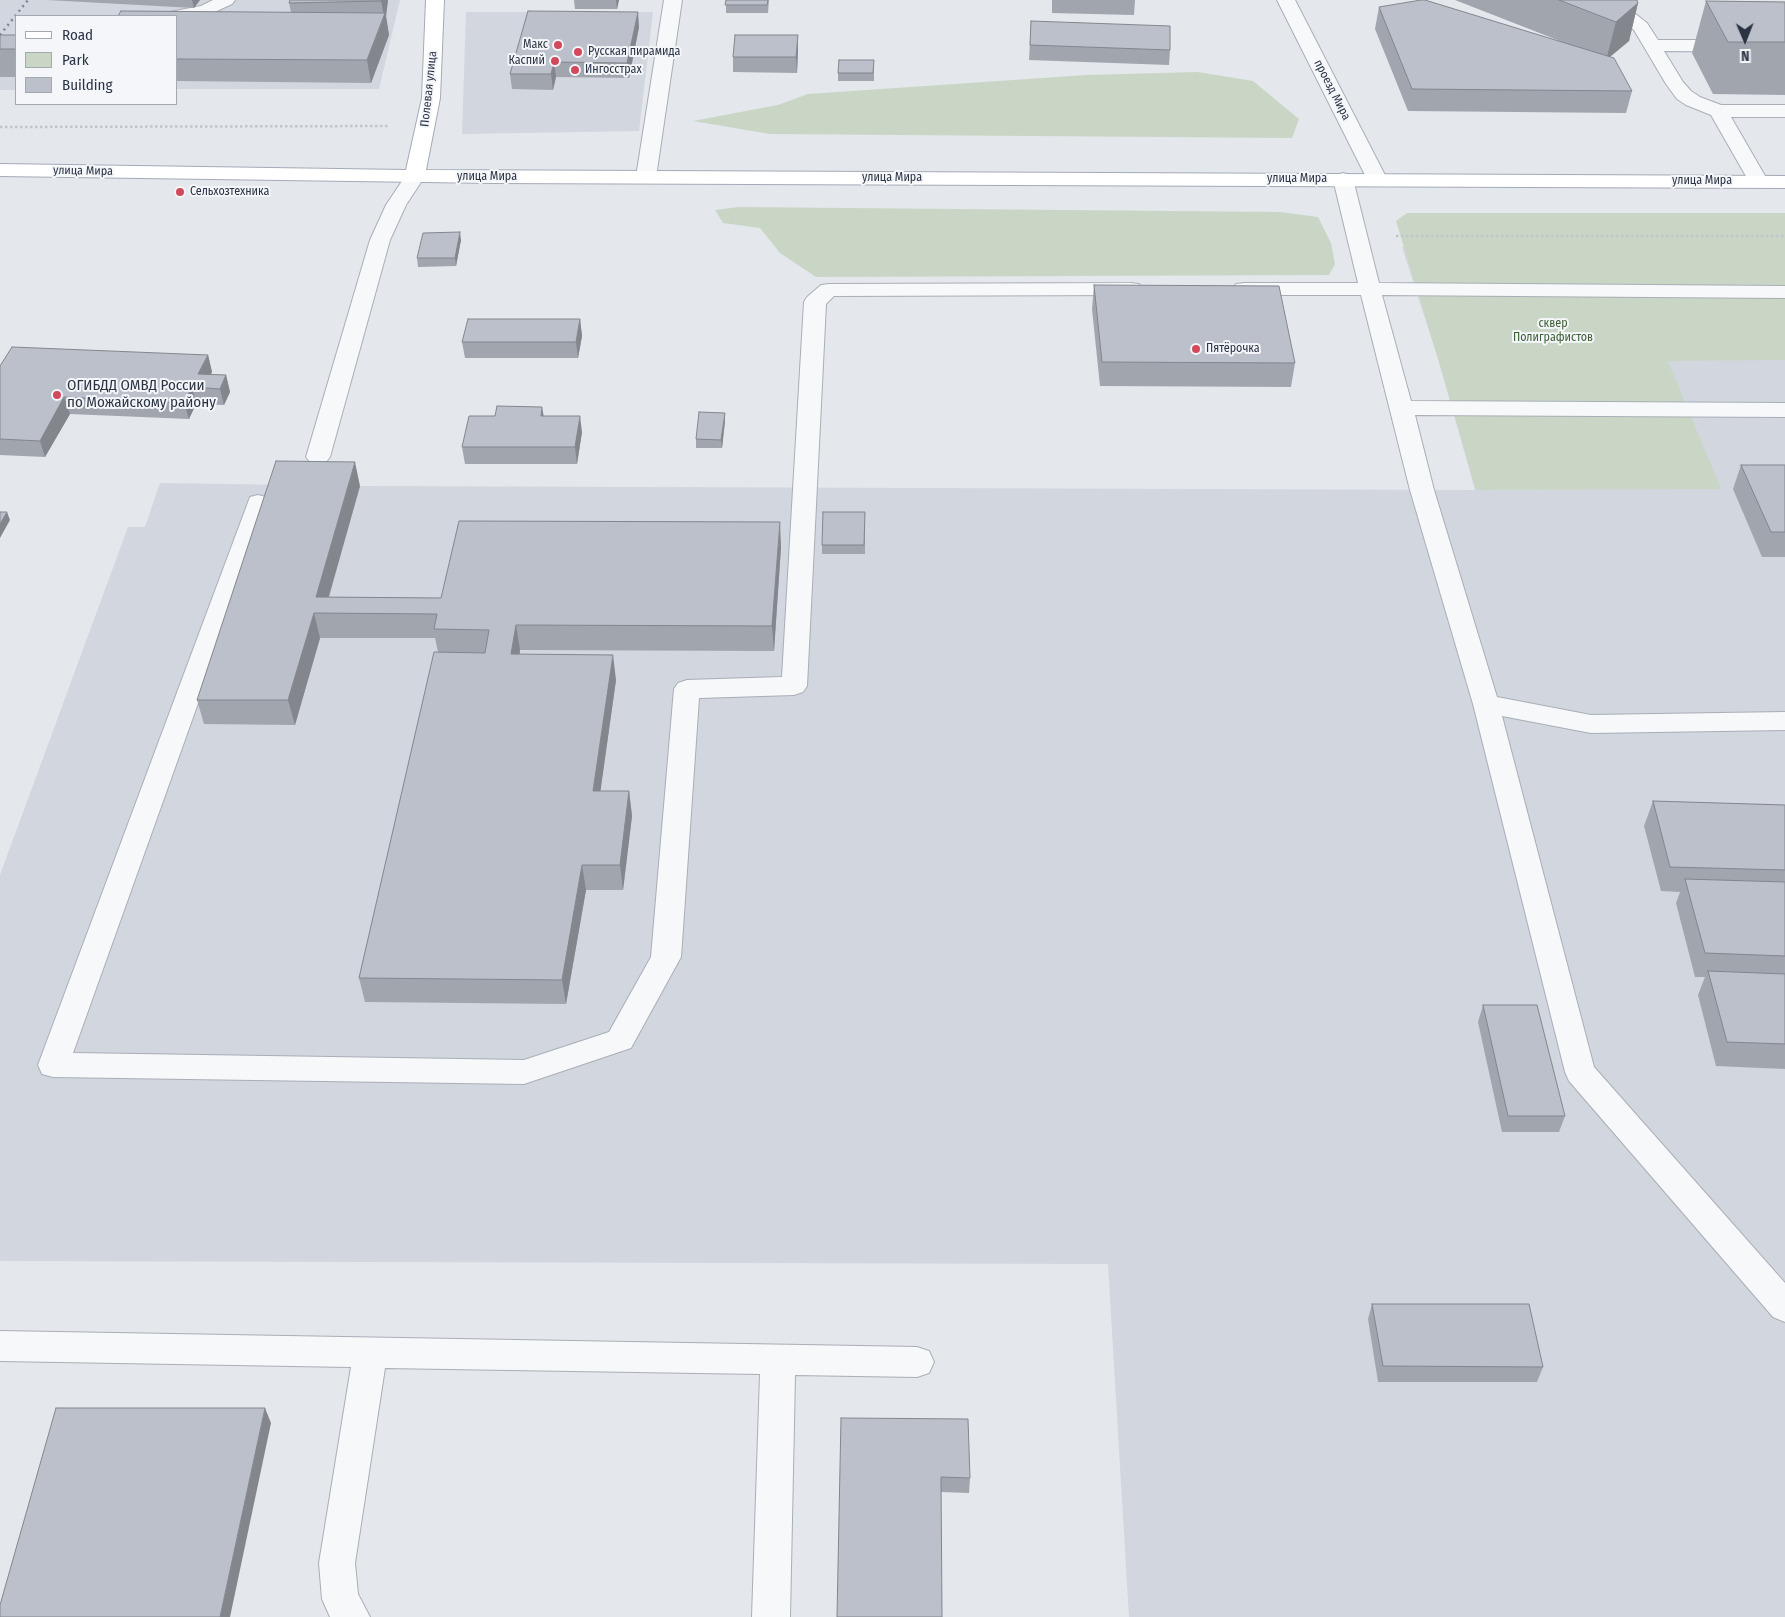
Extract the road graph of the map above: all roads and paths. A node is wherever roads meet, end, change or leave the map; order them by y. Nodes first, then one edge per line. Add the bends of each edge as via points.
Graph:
1 (226, 0) edge
2 (435, 0) edge
3 (673, 0) edge
4 (1286, 0) edge
5 (1607, 0) edge
6 (178, 16) edge
7 (1651, 45) junction
8 (1785, 46) edge
9 (1718, 111) junction
10 (1785, 111) edge
11 (426, 126) junction
12 (0, 127) edge
13 (0, 170) edge
14 (415, 176) junction
15 (646, 177) junction
16 (1342, 179) junction
17 (1377, 179) junction
18 (1758, 181) junction
19 (1785, 182) edge
20 (1357, 236) junction
21 (1785, 236) edge
22 (1153, 289) edge
23 (1222, 289) edge
24 (1370, 289) junction
25 (1785, 292) edge
26 (1402, 408) junction
27 (1785, 410) edge
28 (318, 457) dead end
29 (258, 502) dead end
30 (1486, 704) junction
31 (1785, 720) edge
32 (1785, 1307) edge
33 (0, 1346) edge
34 (370, 1353) junction
35 (778, 1360) junction
36 (917, 1362) dead end
37 (351, 1617) edge
38 (771, 1617) edge

1 - 6 street via 206,11
2 - 11 main road, Полевая улица via 431,98
3 - 15 street
4 - 17 street, проезд Мира
5 - 7 street via 1642,27
7 - 8 street
7 - 9 street via 1684,95
9 - 10 street
9 - 18 street
11 - 12 path
11 - 14 main road, Полевая улица
13 - 14 main road, улица Мира
14 - 15 main road, улица Мира
14 - 28 street via 396,205 380,240
15 - 16 main road, улица Мира
16 - 17 main road, улица Мира
16 - 20 street
17 - 18 main road, улица Мира
18 - 19 main road, улица Мира
20 - 21 path
20 - 24 street
22 - 29 street via 829,290 816,302 794,686 687,689 666,957 620,1040 524,1072 53,1066
23 - 24 street
24 - 25 street
24 - 26 street
26 - 27 street
26 - 30 street via 1422,490
30 - 31 street via 1591,724
30 - 32 street via 1580,1072
33 - 34 street
34 - 35 street
34 - 37 street via 337,1563 340,1599
35 - 36 street
35 - 38 street

